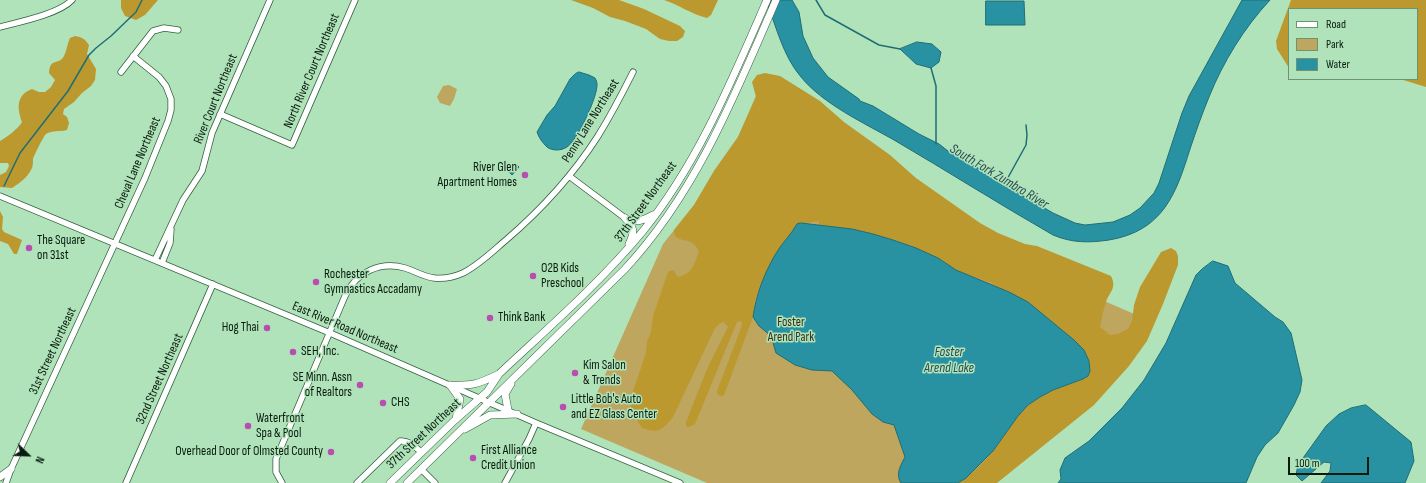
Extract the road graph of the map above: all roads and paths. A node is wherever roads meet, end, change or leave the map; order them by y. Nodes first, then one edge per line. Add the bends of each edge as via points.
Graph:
1 (72, 0) edge
2 (262, 0) edge
3 (355, 0) edge
4 (767, 0) edge
5 (776, 0) edge
6 (269, 1) edge
7 (0, 27) edge
8 (178, 30) dead end
9 (133, 56) junction
10 (122, 72) dead end
11 (633, 72) dead end
12 (220, 114) junction
13 (569, 176) junction
14 (0, 196) edge
15 (655, 214) junction
16 (625, 218) junction
17 (172, 226) junction
18 (114, 243) junction
19 (155, 260) junction
20 (617, 260) junction
21 (162, 263) junction
22 (214, 284) junction
23 (330, 333) junction
24 (499, 374) junction
25 (516, 376) junction
26 (450, 385) junction
27 (480, 398) junction
28 (489, 402) junction
29 (508, 410) junction
30 (517, 414) junction
31 (456, 419) junction
32 (536, 423) junction
33 (461, 430) junction
34 (421, 452) junction
35 (11, 468) junction
36 (421, 468) junction
37 (0, 477) edge
38 (6, 483) edge
39 (126, 483) edge
40 (282, 483) edge
41 (357, 483) edge
42 (390, 483) edge
43 (407, 483) edge
44 (435, 483) edge
45 (505, 483) edge
46 (680, 483) edge

1 - 7 street via 55,11
2 - 6 street
3 - 12 street, North River Court Northeast via 292,145
4 - 15 main road, 37th Street Northeast via 703,139
5 - 25 main road, 37th Street Northeast via 707,152 669,214 624,270
6 - 12 street, River Court Northeast
8 - 9 street via 156,29
9 - 10 street
9 - 18 street, Cheval Lane Northeast via 163,82 171,99 171,110 157,150
11 - 13 street, Penny Lane Northeast via 600,131
12 - 17 street, River Court Northeast via 210,138 202,171
13 - 16 street
13 - 23 street, Penny Lane Northeast via 543,206 515,232 476,265 461,274 448,278 434,278 389,265 368,271 356,279 348,289
14 - 18 street, East River Road Northeast
15 - 16 main road via 640,221
15 - 20 main road, 37th Street Northeast
16 - 20 main road via 631,224 633,235 629,245
17 - 19 street, River Court Northeast
17 - 21 street, River Court Northeast via 170,243
18 - 19 street, East River Road Northeast
18 - 35 street, 31st Street Northeast
19 - 21 street, East River Road Northeast
20 - 24 main road, 37th Street Northeast
21 - 22 street, East River Road Northeast
22 - 23 street, East River Road Northeast
22 - 39 street, 32nd Street Northeast
23 - 26 street, East River Road Northeast
23 - 40 street, Penny Lane Northeast via 276,459 276,472
24 - 26 main road via 478,384
24 - 27 main road, 37th Street Northeast
25 - 28 main road, 37th Street Northeast
25 - 29 main road via 505,394
26 - 27 street, East River Road Northeast
26 - 31 main road via 460,399
27 - 28 street, East River Road Northeast
27 - 31 main road, 37th Street Northeast
28 - 29 street, East River Road Northeast
28 - 33 main road, 37th Street Northeast
29 - 30 street, East River Road Northeast
30 - 32 street, East River Road Northeast
30 - 33 main road via 490,415
31 - 34 main road, 37th Street Northeast
32 - 45 street
32 - 46 street, East River Road Northeast
33 - 36 main road, 37th Street Northeast
34 - 41 street via 409,442 400,441
34 - 42 main road, 37th Street Northeast
35 - 37 main road
35 - 38 street, 31st Street Northeast
36 - 43 main road, 37th Street Northeast
36 - 44 street

